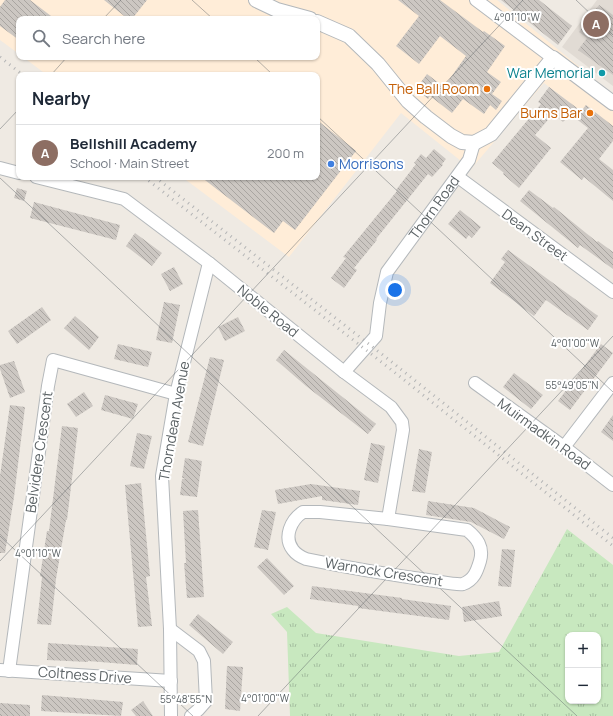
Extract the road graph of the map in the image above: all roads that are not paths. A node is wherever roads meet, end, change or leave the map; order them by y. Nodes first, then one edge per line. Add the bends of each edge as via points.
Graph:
1 (256, 0) edge
2 (476, 0) edge
3 (299, 16) edge
4 (320, 23) edge
5 (553, 58) junction
6 (613, 103) edge
7 (474, 143) junction
8 (0, 168) edge
9 (16, 172) edge
10 (458, 178) junction
11 (48, 180) edge
12 (209, 263) junction
13 (612, 289) edge
14 (344, 372) junction
15 (613, 382) edge
16 (475, 383) dead end
17 (176, 394) junction
18 (564, 447) junction
19 (613, 485) edge
20 (388, 519) junction
21 (170, 629) junction
22 (4, 670) edge
23 (171, 681) junction
24 (171, 716) edge
25 (191, 716) edge

1 - 3 street via 277,10
2 - 5 street
4 - 7 street via 349,36 385,72 408,102 426,117 462,142
5 - 6 street
5 - 7 street via 491,134
7 - 10 street, Thorn Road via 469,160
8 - 9 street
10 - 13 street, Dean Street
10 - 14 street, Thorn Road via 387,272 376,336
11 - 12 street, Noble Road via 124,199
12 - 14 street, Noble Road
12 - 17 street, Thorndean Avenue
14 - 20 street, Noble Road via 391,407 402,422 403,430
15 - 18 street
16 - 18 street, Muirmadkin Road
17 - 21 street, Thorndean Avenue via 162,476
17 - 22 street, Belvidere Crescent via 53,360
18 - 19 street, Muirmadkin Road
20 - 20 street, Warnock Crescent via 466,530 480,544 481,557 476,574 461,584 407,577 306,559 293,552 288,543 292,522 303,512
21 - 23 street, Thorndean Avenue
21 - 25 street via 199,651 204,661 206,701
22 - 23 street, Coltness Drive
23 - 24 street, Thorndean Avenue

